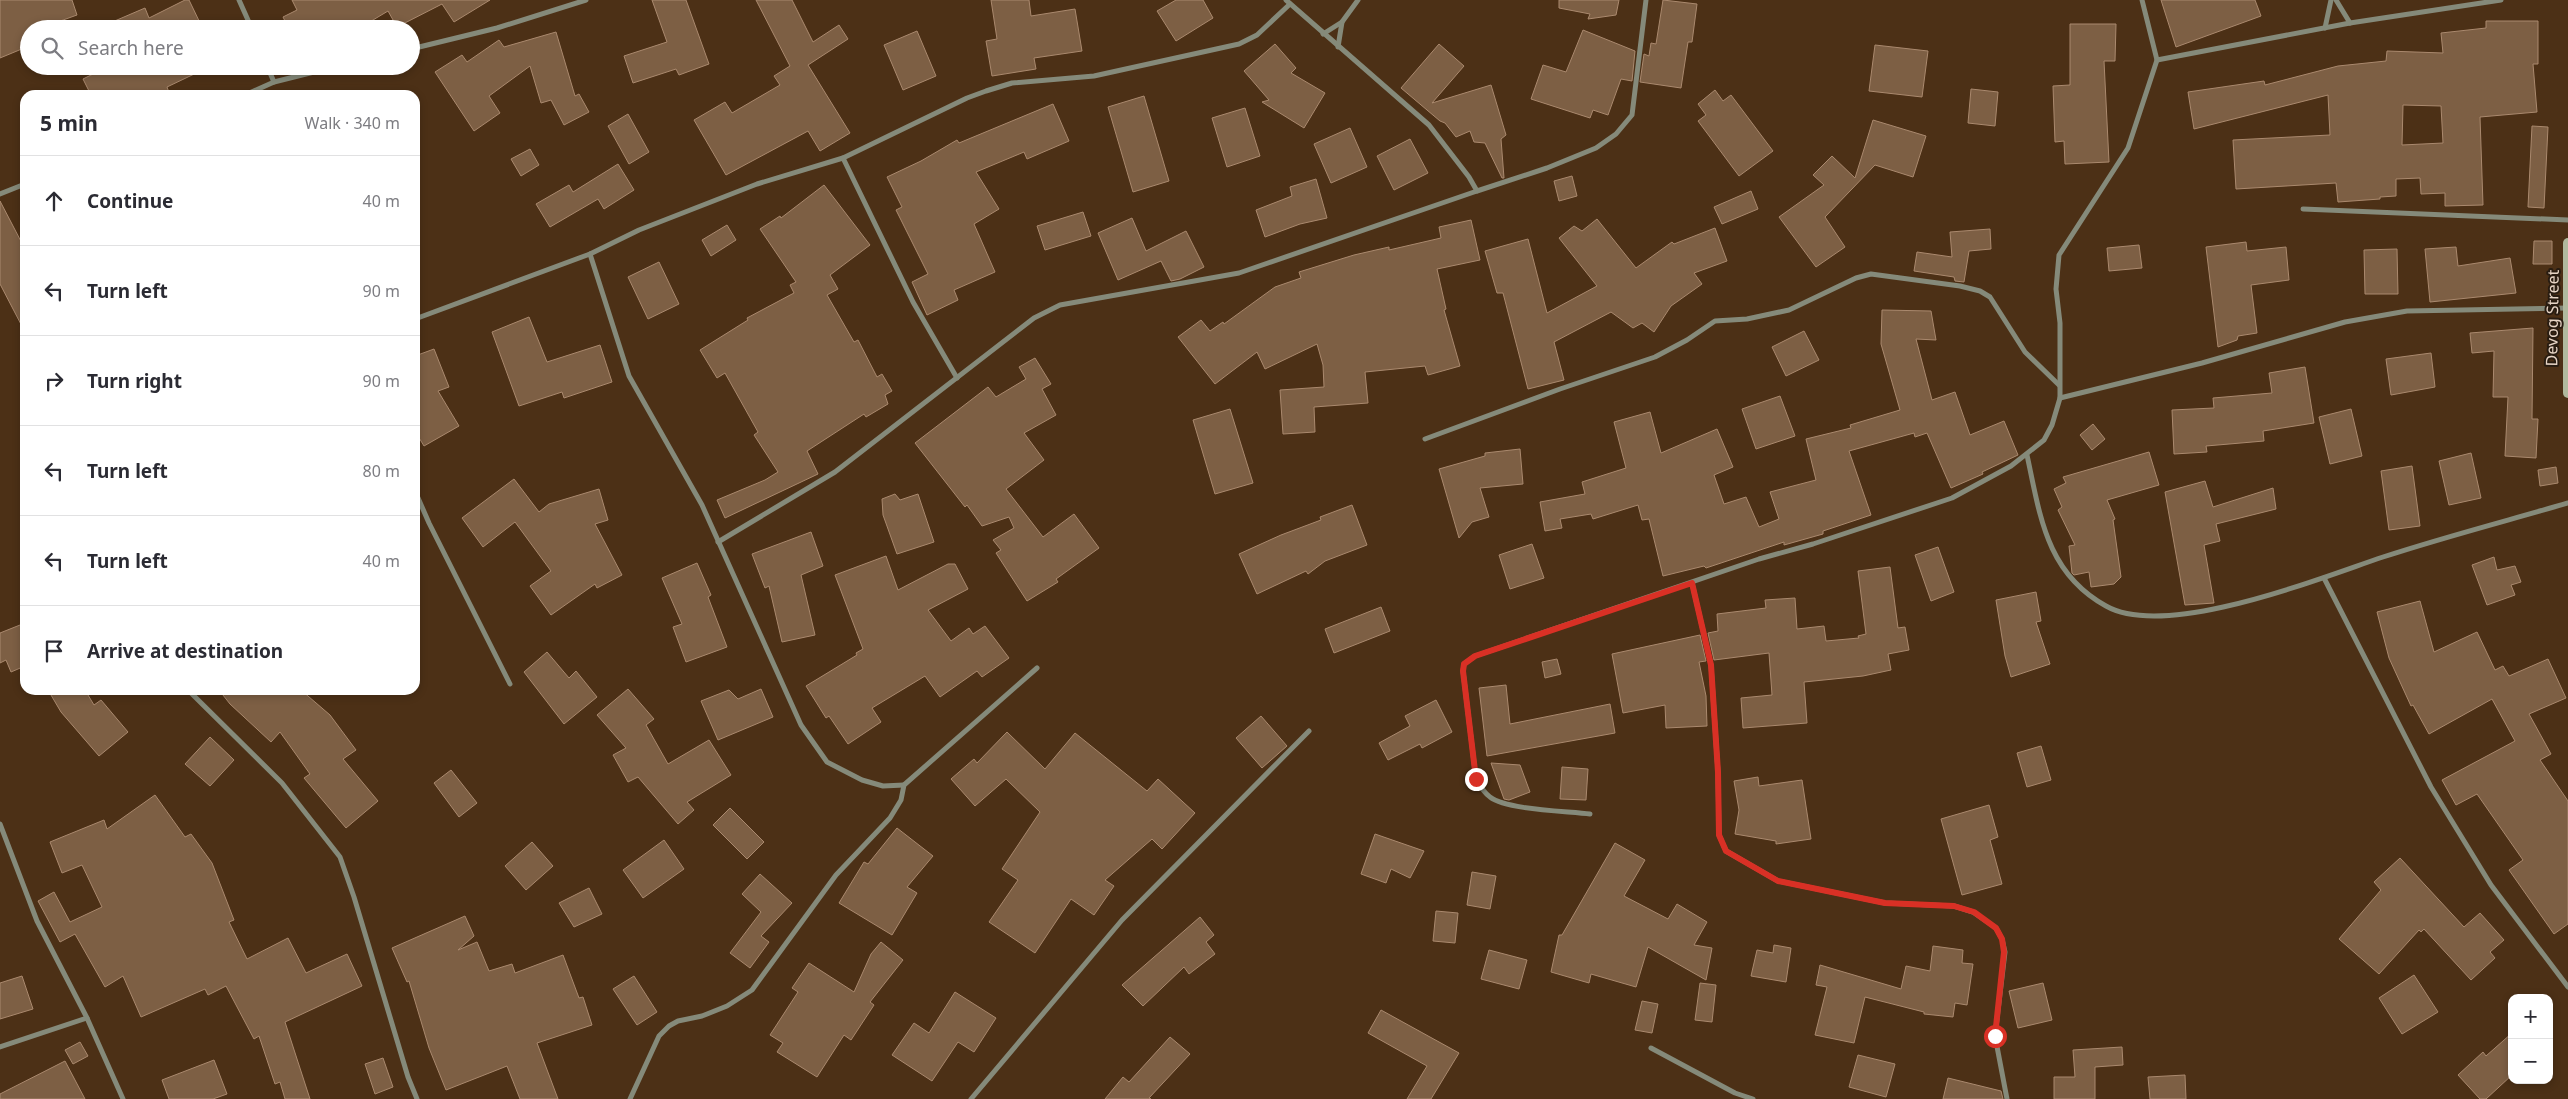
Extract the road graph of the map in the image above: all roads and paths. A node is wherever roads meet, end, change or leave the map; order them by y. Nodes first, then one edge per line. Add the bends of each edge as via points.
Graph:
1 (240, 0) edge
2 (586, 0) edge
3 (1358, 0) edge
4 (1646, 0) edge
5 (2142, 0) edge
6 (2331, 0) edge
7 (2336, 0) edge
8 (2502, 0) edge
9 (1288, 2) edge
10 (248, 20) edge
11 (1342, 22) junction
12 (2350, 22) junction
13 (2325, 28) junction
14 (1324, 34) junction
15 (420, 47) edge
16 (1338, 47) junction
17 (2157, 60) junction
18 (271, 75) edge
19 (302, 75) edge
20 (274, 82) junction
21 (256, 90) edge
22 (843, 158) junction
23 (20, 186) edge
24 (1477, 191) junction
25 (0, 194) edge
26 (2303, 209) dead end
27 (2568, 220) edge
28 (2568, 244) edge
29 (590, 254) junction
30 (2567, 308) edge
31 (420, 316) edge
32 (957, 378) junction
33 (2060, 385) junction
34 (2568, 393) edge
35 (2060, 398) junction
36 (1425, 439) dead end
37 (2026, 455) junction
38 (420, 502) edge
39 (2568, 503) edge
40 (718, 542) junction
41 (2324, 578) junction
42 (1692, 583) junction
43 (1037, 668) dead end
44 (510, 684) dead end
45 (193, 695) edge
46 (1309, 731) dead end
47 (904, 785) junction
48 (1590, 814) dead end
49 (0, 824) edge
50 (2568, 987) edge
51 (88, 1018) junction
52 (0, 1047) edge
53 (1651, 1048) dead end
54 (123, 1099) edge
55 (417, 1099) edge
56 (630, 1099) edge
57 (971, 1099) edge
58 (1753, 1099) edge
59 (2007, 1099) edge

1 - 10 street
2 - 15 street via 497,28
3 - 11 street
4 - 24 street via 1632,116 1616,134 1596,148
5 - 17 street
6 - 13 street
7 - 12 street
8 - 12 street
9 - 14 street
9 - 22 street via 1257,35 1239,44 1094,76 1012,84 967,98
11 - 14 street
11 - 16 street
12 - 13 street
13 - 17 street
14 - 16 street
16 - 24 street via 1429,125
17 - 33 street via 2128,148 2059,255 2056,289 2060,323
18 - 20 street
19 - 20 street
20 - 21 street
22 - 29 street via 758,184 639,230
22 - 32 street via 913,302
23 - 25 street
24 - 32 street via 1239,272 1060,305 1034,318
26 - 27 street
28 - 30 street, Devog Street
29 - 31 street
29 - 40 street via 626,369 702,505
30 - 34 street, Devog Street
30 - 35 street via 2407,312 2345,322 2202,363
32 - 40 street via 835,472
33 - 35 street
33 - 36 street via 2025,352 1985,294 1960,286 1871,274 1789,310 1746,319 1715,321 1655,357
35 - 37 street via 2044,440
37 - 41 street via 2043,528 2052,550 2068,577 2106,607 2137,616 2170,616 2271,596
37 - 42 street via 1952,498
38 - 44 street
39 - 41 street
40 - 47 street via 813,745 827,762 862,780 883,786
41 - 50 street via 2431,787 2491,886
42 - 48 street via 1475,656 1464,664 1476,779 1480,787 1491,798 1506,805
42 - 59 street via 1711,665 1719,835 1726,851 1778,881 1885,903 1954,906 1974,912 1996,928 2004,952 1995,1036
43 - 47 street
45 - 55 street via 282,784 340,857
46 - 57 street via 1122,920
47 - 56 street via 901,800 890,818 836,875 752,990 727,1006 669,1026 659,1036
49 - 51 street via 37,921
51 - 52 street
51 - 54 street
53 - 58 street via 1735,1093

